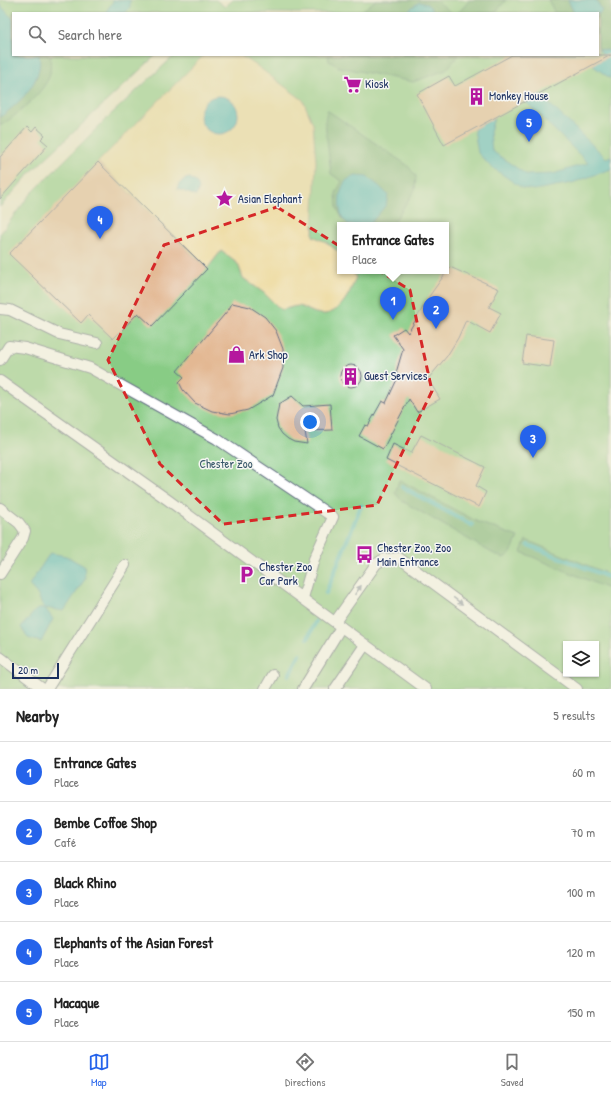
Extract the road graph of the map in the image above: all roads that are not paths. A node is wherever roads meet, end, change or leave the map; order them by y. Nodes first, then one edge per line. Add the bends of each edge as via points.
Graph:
1 (0, 309) edge
2 (97, 343) dead end
3 (0, 360) edge
4 (0, 381) edge
5 (0, 508) edge
6 (125, 565) dead end
7 (0, 574) edge
8 (303, 598) junction
9 (338, 625) junction
10 (365, 645) junction
11 (0, 657) edge
12 (273, 675) dead end
13 (43, 689) edge
14 (47, 689) edge
15 (265, 689) edge
16 (303, 689) edge
17 (335, 689) edge
18 (426, 689) edge
19 (577, 689) edge

1 - 2 lane via 10,310 59,334
3 - 8 lane via 9,346 25,348 90,368 218,439 333,517 314,559
4 - 8 lane
5 - 7 lane via 25,531
6 - 14 lane
8 - 9 lane
9 - 10 lane
9 - 16 lane
9 -> 19 lane via 376,564 384,559 399,558
10 - 17 lane
10 - 18 lane
11 - 13 lane
12 - 15 lane

